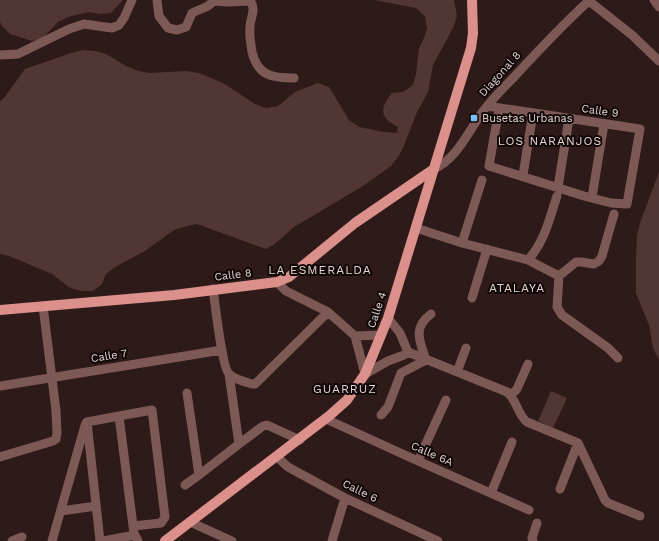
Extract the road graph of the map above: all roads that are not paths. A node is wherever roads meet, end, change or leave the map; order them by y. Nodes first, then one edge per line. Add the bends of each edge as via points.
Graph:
1 (132, 0) edge
2 (157, 0) edge
3 (472, 0) edge
4 (589, 0) edge
5 (654, 0) edge
6 (214, 1) edge
7 (659, 7) edge
8 (0, 55) edge
9 (659, 61) edge
10 (294, 78) dead end
11 (487, 106) junction
12 (499, 108) junction
13 (534, 113) junction
14 (569, 119) junction
15 (604, 124) junction
16 (434, 169) junction
17 (523, 175) junction
18 (482, 180) dead end
19 (557, 192) junction
20 (592, 197) junction
21 (614, 214) dead end
22 (416, 228) junction
23 (462, 243) junction
24 (487, 249) junction
25 (528, 260) junction
26 (559, 276) junction
27 (277, 282) junction
28 (213, 289) junction
29 (472, 298) dead end
30 (43, 306) junction
31 (0, 310) edge
32 (328, 312) junction
33 (431, 314) dead end
34 (388, 318) junction
35 (381, 335) junction
36 (355, 336) junction
37 (466, 348) dead end
38 (222, 350) junction
39 (408, 352) junction
40 (618, 358) dead end
41 (426, 360) junction
42 (528, 364) dead end
43 (457, 372) junction
44 (229, 374) junction
45 (365, 374) junction
46 (52, 377) junction
47 (0, 386) edge
48 (186, 393) dead end
49 (511, 395) junction
50 (446, 400) dead end
51 (381, 414) dead end
52 (119, 416) junction
53 (326, 419) junction
54 (87, 422) junction
55 (300, 440) junction
56 (512, 442) dead end
57 (578, 443) junction
58 (239, 444) junction
59 (276, 456) junction
60 (0, 457) edge
61 (418, 461) junction
62 (199, 475) junction
63 (185, 485) dead end
64 (560, 489) dead end
65 (490, 493) junction
66 (345, 498) junction
67 (96, 506) junction
68 (529, 510) dead end
69 (61, 511) junction
70 (640, 516) dead end
71 (190, 522) junction
72 (537, 523) dead end
73 (133, 526) junction
74 (22, 537) dead end
75 (418, 537) edge
76 (136, 538) edge
77 (12, 541) edge
78 (52, 541) edge
79 (100, 541) edge
80 (104, 541) edge
81 (165, 541) edge
82 (232, 541) edge
83 (332, 541) edge
84 (438, 541) edge
85 (533, 541) edge

1 - 8 street via 119,25 112,28 84,24 18,54
2 - 6 street via 159,16 168,28 177,30 186,27 192,13
3 - 16 main road, Calle 4 via 471,48
4 - 9 street via 632,34
4 - 11 street, Diagonal 8 via 539,49
5 - 7 street
6 - 10 street via 250,1 254,9 250,27 255,63 267,74 280,78
11 - 12 street, Calle 9
11 - 16 street, Diagonal 8 via 451,158
12 - 13 street, Calle 9
12 - 17 street via 489,166
13 - 14 street, Calle 9
13 - 17 street
14 - 15 street, Calle 9
14 - 19 street
15 - 20 street
15 - 20 street, Calle 9 via 640,129 627,204 611,203
16 - 22 main road, Calle 4
16 - 27 main road, Calle 8 via 355,223 289,277
17 - 19 street
18 - 23 street
19 - 20 street
19 - 25 street via 538,250
21 - 26 street via 599,261 594,264 576,262
22 - 23 street
22 - 34 main road, Calle 4
23 - 24 street
24 - 25 street
24 - 29 street
25 - 26 street
26 - 40 street via 557,307 562,315
27 - 28 main road, Calle 8
27 - 32 street via 286,291
28 - 30 main road, Calle 8 via 174,295
28 - 38 street
30 - 31 main road, Calle 8
30 - 46 street
32 - 36 street
32 - 44 street via 255,384 249,384
33 - 41 street via 425,318 418,335
34 - 35 main road, Calle 4
34 - 39 street via 400,333
35 - 36 street
35 - 45 main road, Calle 4
36 - 45 street
37 - 43 street
38 - 44 street
38 - 46 street, Calle 7
39 - 41 street
39 - 45 street
41 - 43 street
41 - 51 street via 401,373 388,407
42 - 49 street
43 - 49 street
44 - 58 street
45 - 53 main road, Calle 4 via 347,400
46 - 47 street, Calle 7
46 - 60 street via 56,439
48 - 62 street
49 - 57 street via 520,416 526,422
50 - 61 street
52 - 54 street
52 - 73 street
52 - 73 street via 152,410 165,517 161,522
53 - 55 main road, Calle 4
53 - 61 street, Calle 6A
54 - 67 street
54 - 69 street
55 - 58 street via 267,425
55 - 59 main road, Calle 4
56 - 65 street
57 - 64 street
57 - 70 street via 605,500
58 - 62 street
59 - 66 street, Calle 6 via 288,467
59 - 71 main road, Calle 4
61 - 65 street, Calle 6A
62 - 63 street
65 - 68 street, Calle 6A
66 - 75 street, Calle 6
66 - 83 street
67 - 69 street
67 - 79 street
69 - 78 street
71 - 81 main road, Calle 4
71 - 82 street
72 - 85 street
73 - 76 street
74 - 77 street
75 - 84 street, Calle 6
76 - 80 street

